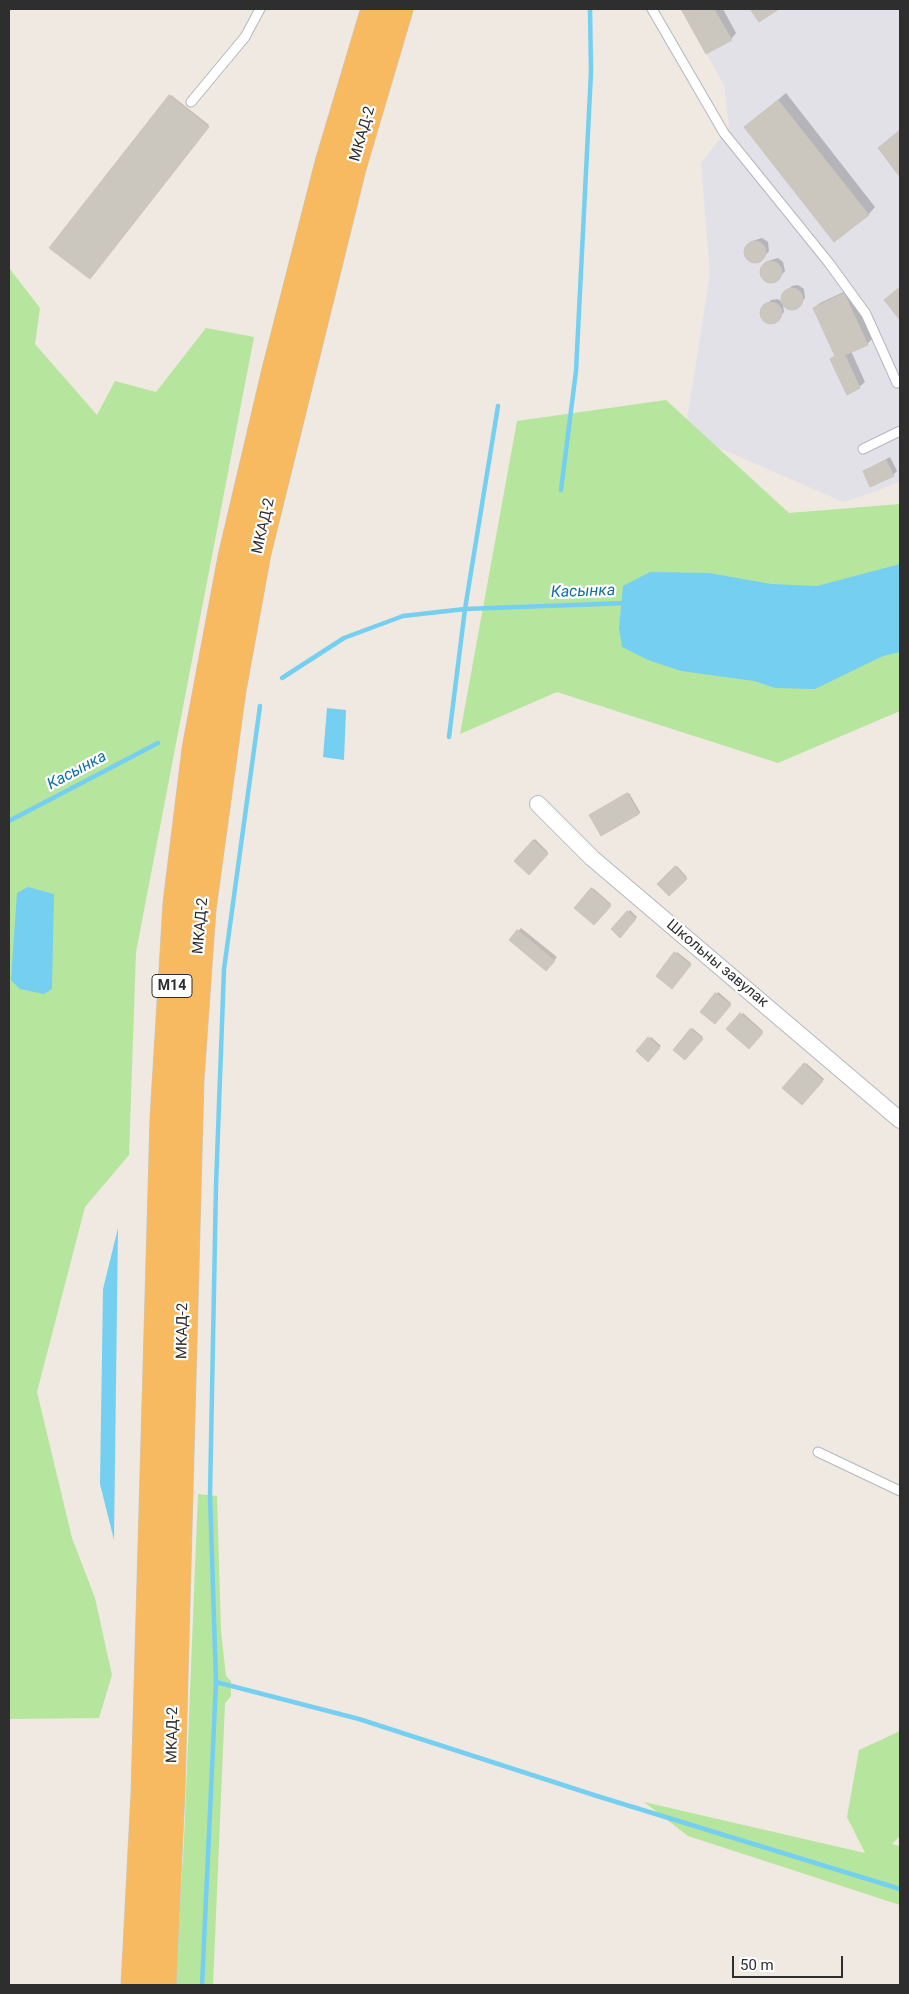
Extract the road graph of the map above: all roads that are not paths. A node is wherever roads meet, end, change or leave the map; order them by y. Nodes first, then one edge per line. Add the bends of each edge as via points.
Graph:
1 (260, 9) edge
2 (375, 9) edge
3 (399, 9) edge
4 (652, 9) edge
5 (191, 102) dead end
6 (897, 383) dead end
7 (900, 431) edge
8 (864, 449) dead end
9 (538, 804) dead end
10 (900, 1120) edge
11 (818, 1452) dead end
12 (900, 1491) edge
13 (135, 1985) edge
14 (162, 1985) edge

1 - 5 lane via 245,38
2 - 13 highway, М14 via 329,163 232,558 196,750 177,903 164,1118 145,1793
3 - 14 highway, МКАД-2 / М14 via 352,168 257,553 232,690 202,909 190,1090 171,1791
4 - 6 lane via 724,133 866,314
7 - 8 lane
9 - 10 street, Школьны завулак via 592,858
11 - 12 lane

